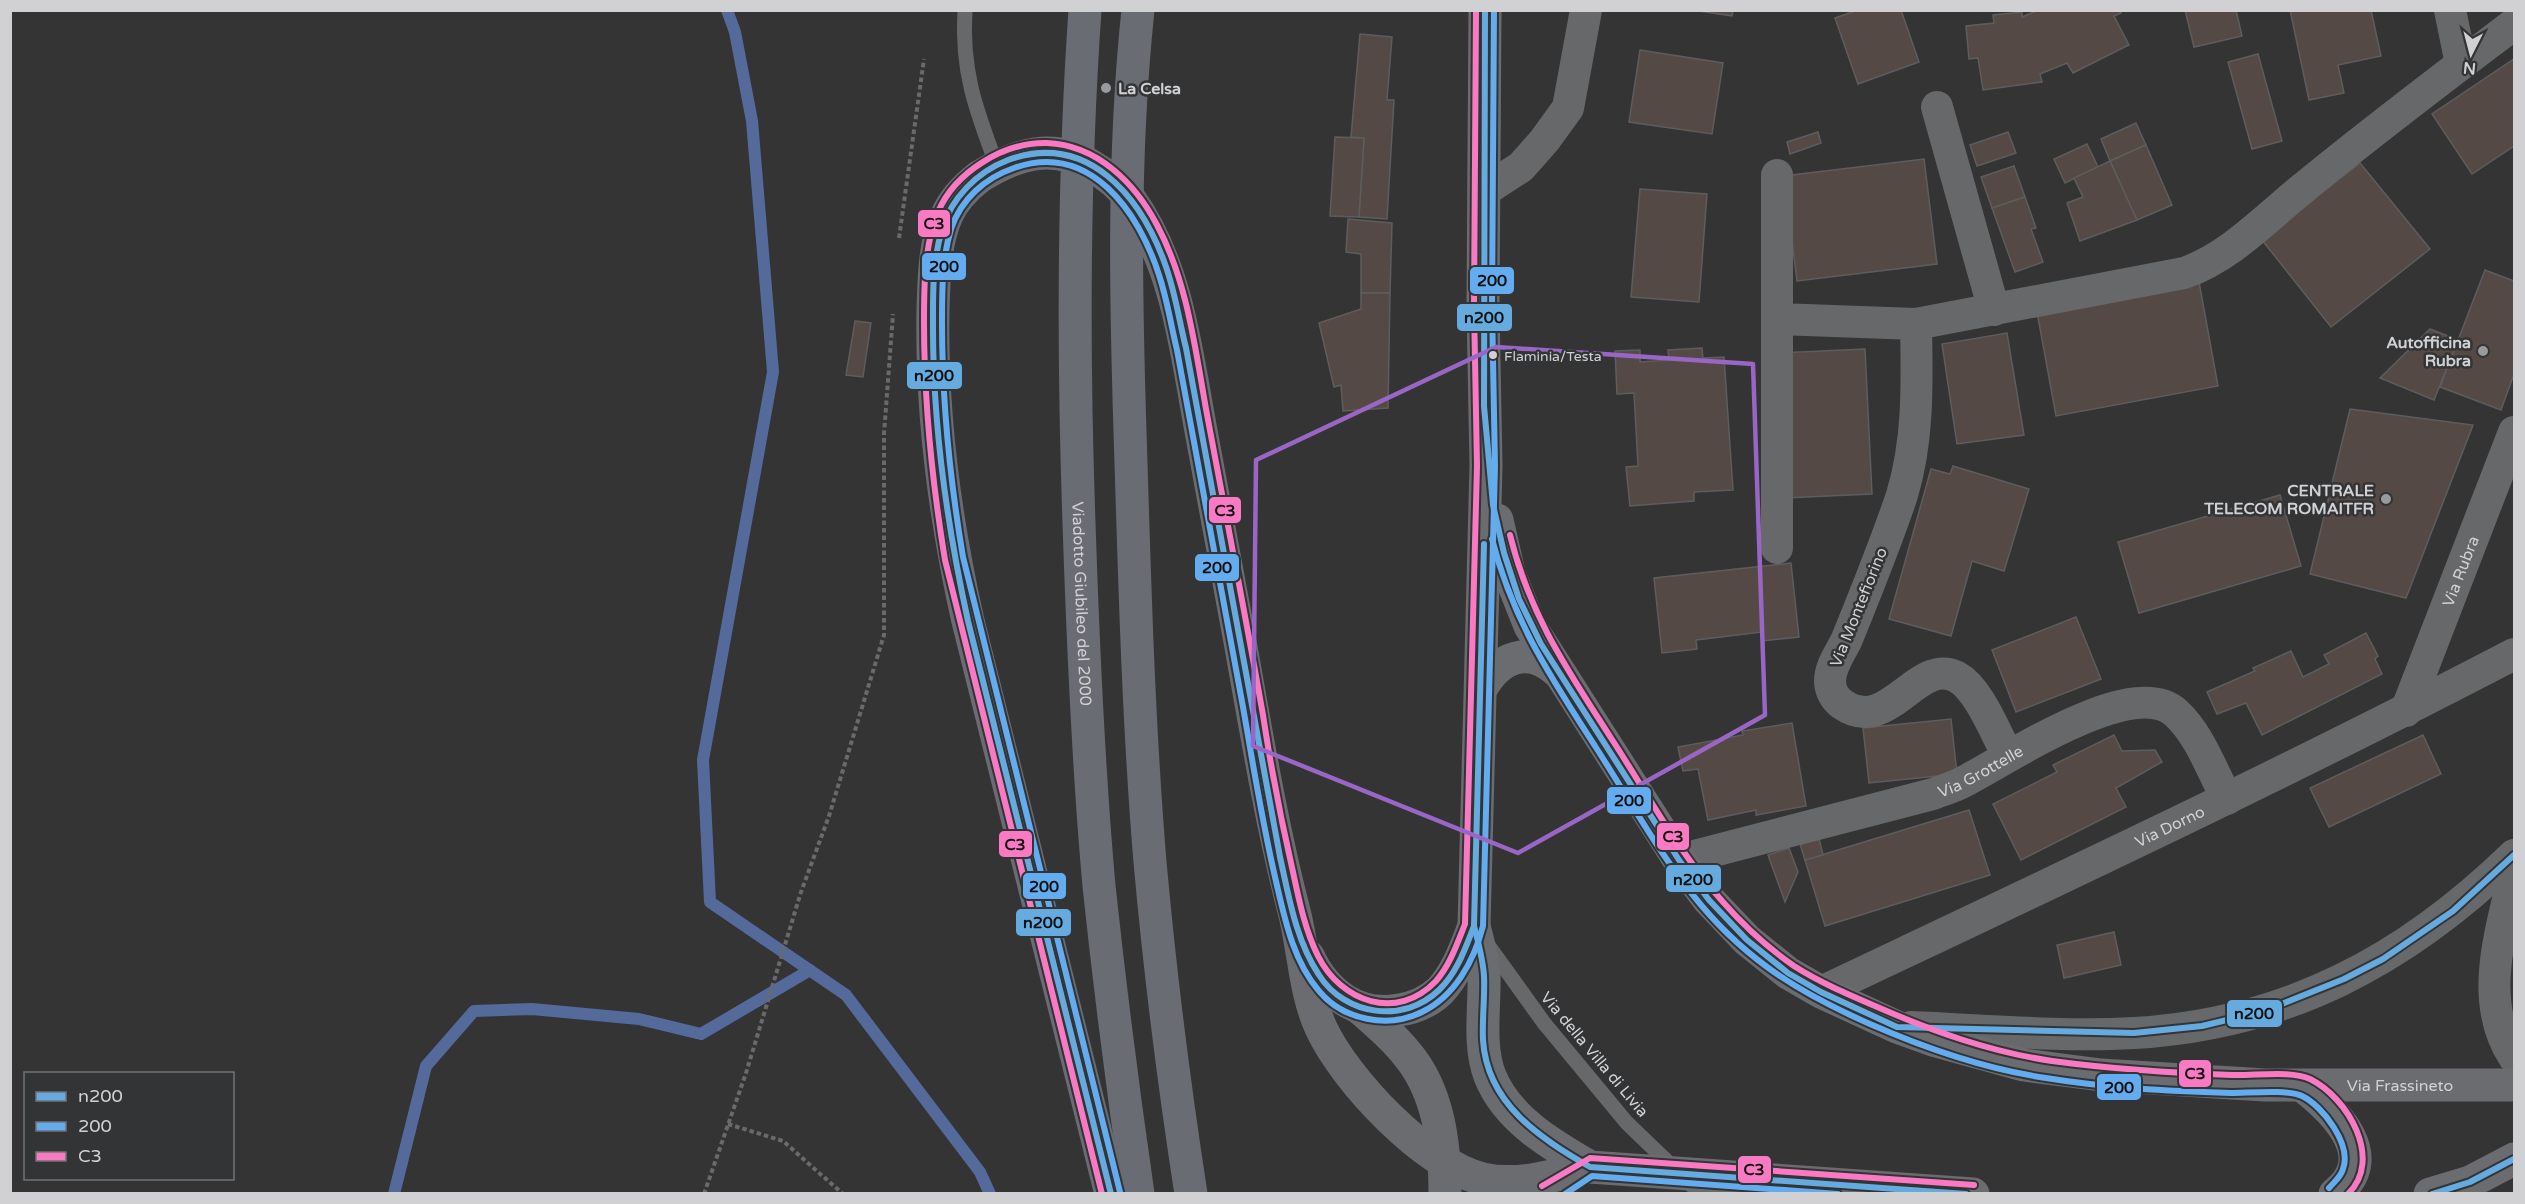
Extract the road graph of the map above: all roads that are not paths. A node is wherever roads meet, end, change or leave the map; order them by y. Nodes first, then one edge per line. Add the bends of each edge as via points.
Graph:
1 (965, 10) edge
2 (1084, 10) edge
3 (1138, 10) edge
4 (1485, 10) edge
5 (1586, 10) edge
6 (2450, 10) edge
7 (2514, 24) edge
8 (2461, 64) junction
9 (1937, 107) dead end
10 (988, 172) junction
11 (1777, 175) dead end
12 (1484, 191) junction
13 (1994, 310) junction
14 (1777, 319) junction
15 (1916, 324) junction
16 (2514, 432) edge
17 (1486, 466) junction
18 (1777, 548) dead end
19 (2514, 654) edge
20 (1557, 671) junction
21 (1481, 689) junction
22 (2406, 711) junction
23 (2008, 756) junction
24 (2227, 799) junction
25 (2514, 855) edge
26 (1679, 860) junction
27 (2514, 875) edge
28 (1474, 926) junction
29 (1301, 939) junction
30 (1821, 992) junction
31 (1361, 1009) junction
32 (1897, 1027) junction
33 (2514, 1057) edge
34 (2514, 1085) edge
35 (2304, 1087) junction
36 (2514, 1159) edge
37 (1444, 1161) junction
38 (1599, 1167) junction
39 (1111, 1194) edge
40 (1138, 1194) edge
41 (1191, 1194) edge
42 (1445, 1194) edge
43 (1547, 1194) edge
44 (1701, 1194) edge
45 (1973, 1194) edge
46 (2336, 1194) edge
47 (2430, 1194) edge

1 - 10 lane via 964,46 970,89
2 - 40 highway, Viadotto Giubileo del 2000 via 1077,126 1074,323 1085,699 1099,885
3 - 41 highway via 1127,259 1134,572 1150,861
4 - 12 street
5 - 12 street via 1568,108 1521,167
6 - 8 street
7 - 8 street
8 - 13 street via 2211,262 2184,273
9 - 13 street
10 - 29 street via 1027,154 1048,152 1083,161 1109,177 1128,196 1165,263 1186,348 1272,819
10 - 39 highway via 961,193 946,217 935,271 937,430 947,517 968,621
11 - 14 street
12 - 17 street
13 - 15 street
14 - 15 street
14 - 18 street
15 - 23 street, Via Montefiorino via 1916,413 1902,494 1830,682 1834,696 1844,705 1871,711 1898,700 1930,676 1955,676 1971,688
16 - 22 street, Via Rubra
17 - 20 street, Via Frassineto via 1509,573 1530,626
17 - 21 street
19 - 22 street, Via Dorno
20 - 21 street via 1530,656 1517,658 1494,670
20 - 26 street, Via Frassineto
21 - 28 street
22 - 24 street, Via Dorno
23 - 24 street, Via Grottelle via 2102,711 2133,703 2156,705 2175,711 2191,730
23 - 26 street, Via Grottelle via 1933,794
24 - 30 street, Via Dorno
25 - 32 street via 2453,911 2383,959 2344,980 2264,1011 2202,1026 2134,1033
26 - 30 street, Via Frassineto via 1708,900 1747,940 1788,973
27 - 33 street via 2495,975 2500,1030
28 - 31 street via 1451,978 1427,1001 1387,1013
28 - 38 street via 1483,963 1490,1075 1506,1101 1549,1143
28 - 44 lane, Via della Villa di Livia via 1544,1023 1627,1122
29 - 31 street via 1320,979 1339,997
29 - 37 street via 1313,1009 1335,1052 1371,1101
30 - 32 street, Via Frassineto
31 - 37 street via 1408,1054 1421,1075 1438,1122
32 - 35 street, Via Frassineto via 2024,1065 2149,1078
34 - 35 street, Via Frassineto
35 - 46 street via 2340,1119 2354,1150 2353,1174
36 - 47 street via 2469,1182
37 - 38 street via 1470,1176 1514,1182
37 - 42 street
38 - 43 street
38 - 45 street

